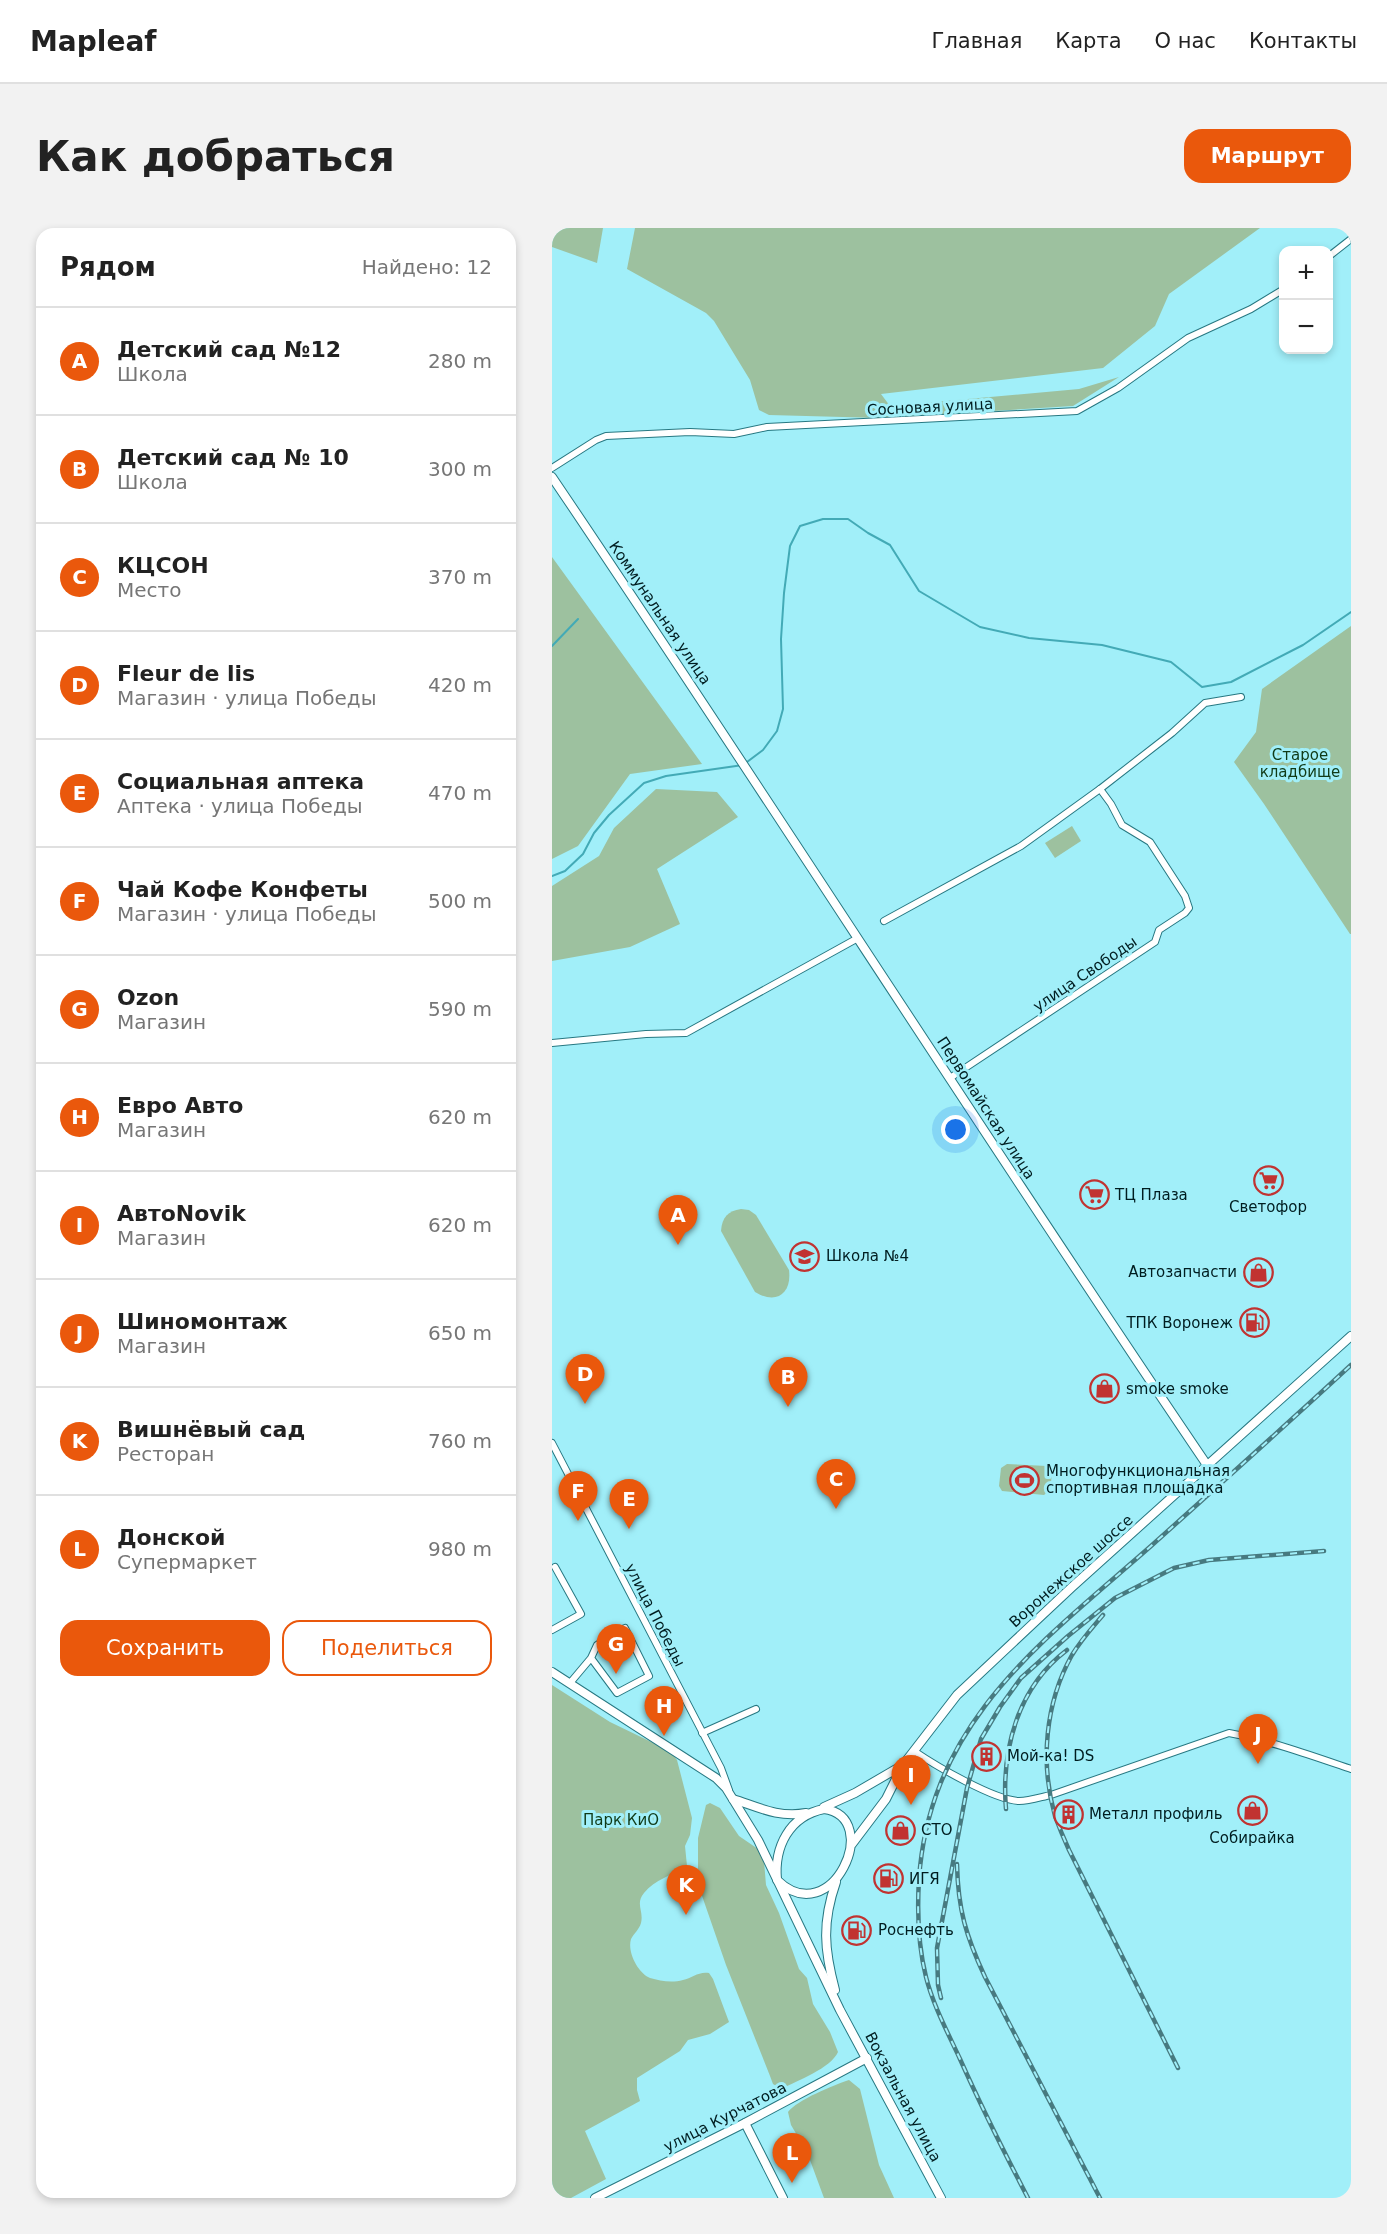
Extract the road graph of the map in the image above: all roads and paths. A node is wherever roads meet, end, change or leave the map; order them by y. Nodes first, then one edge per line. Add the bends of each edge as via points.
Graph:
1 (1351, 239) edge
2 (1333, 254) edge
3 (1279, 292) edge
4 (552, 468) edge
5 (552, 477) edge
6 (1241, 697) dead end
7 (743, 765) joint
8 (1100, 789) junction
9 (884, 921) dead end
10 (858, 938) junction
11 (552, 1043) edge
12 (950, 1078) junction
13 (1351, 1336) edge
14 (552, 1443) edge
15 (1207, 1465) junction
16 (555, 1567) dead end
17 (552, 1630) edge
18 (591, 1658) junction
19 (552, 1672) edge
20 (570, 1683) junction
21 (756, 1709) dead end
22 (702, 1733) junction
23 (914, 1751) junction
24 (903, 1765) junction
25 (1351, 1769) edge
26 (733, 1799) junction
27 (815, 1810) junction
28 (852, 1844) junction
29 (839, 1875) junction
30 (777, 1880) junction
31 (840, 2010) junction
32 (867, 2058) junction
33 (745, 2123) junction
34 (595, 2198) edge
35 (783, 2198) edge
36 (940, 2198) edge

1 - 2 street
3 - 4 street, Сосновая улица via 1188,338 1118,388 1077,411 767,427 734,434 615,434 596,440
5 - 7 street, Коммунальная улица
6 - 8 street via 1205,703
7 - 10 street, Первомайская улица
8 - 9 street via 1021,846
8 - 12 street, улица Свободы via 1122,825 1150,842 1185,896 1188,908 1159,930 1155,942
10 - 11 street via 686,1033
10 - 12 street, Первомайская улица
12 - 15 street, Первомайская улица
13 - 15 street, Воронежское шоссе
14 - 22 street, улица Победы
15 - 23 street, Воронежское шоссе via 971,1681
16 - 17 street via 581,1614
18 - 18 street via 617,1693 649,1676 626,1628 597,1645
18 - 20 street
19 - 20 street, Вокзальная улица
20 - 26 street, Вокзальная улица via 716,1778
21 - 22 street
22 - 26 street, улица Победы
23 - 24 street, Воронежское шоссе
23 - 25 street via 984,1790 1021,1801 1051,1795 1229,1733 1277,1744
24 - 27 street, Воронежское шоссе via 855,1793
24 - 28 street, Воронежское шоссе via 886,1799
26 - 27 street via 776,1814
26 - 30 street, Вокзальная улица
27 - 28 street via 829,1809 845,1819
27 - 30 street via 797,1821 785,1837 776,1861
28 - 29 street
29 - 30 street via 814,1893 789,1890
29 - 31 street, Вокзальная улица via 830,1900 825,1946
30 - 31 street, Вокзальная улица
31 - 32 street, Вокзальная улица
32 - 33 street, улица Курчатова
32 - 36 street, Вокзальная улица
33 - 34 street, улица Курчатова
33 - 35 street

